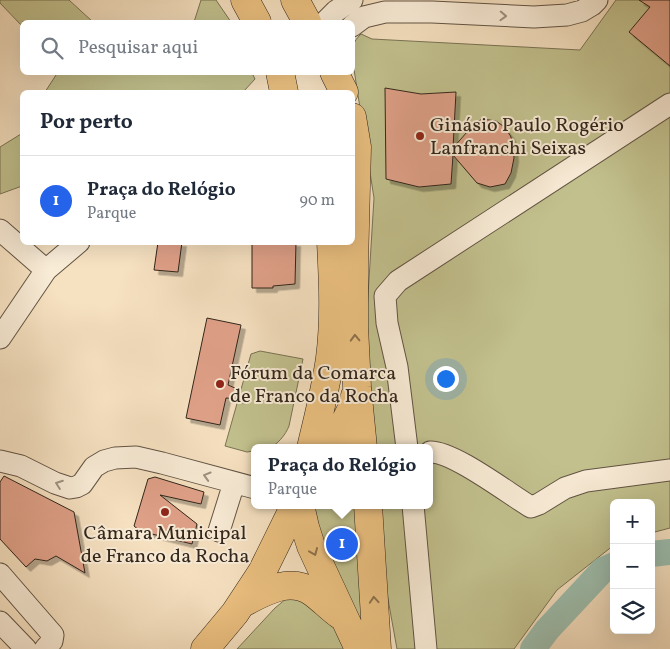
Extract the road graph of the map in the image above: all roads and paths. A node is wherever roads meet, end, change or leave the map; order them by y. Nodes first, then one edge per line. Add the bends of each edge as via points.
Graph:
1 (245, 0) edge
2 (295, 0) edge
3 (352, 0) edge
4 (597, 0) edge
5 (256, 20) edge
6 (306, 20) edge
7 (327, 20) edge
8 (355, 24) edge
9 (275, 75) edge
10 (281, 75) edge
11 (336, 75) edge
12 (272, 90) edge
13 (284, 90) edge
14 (343, 90) edge
15 (670, 104) edge
16 (355, 135) edge
17 (355, 227) edge
18 (0, 230) edge
19 (75, 245) edge
20 (331, 245) edge
21 (355, 245) edge
22 (46, 270) junction
23 (0, 338) edge
24 (357, 387) junction
25 (312, 444) edge
26 (334, 444) edge
27 (363, 444) edge
28 (407, 444) edge
29 (433, 453) edge
30 (0, 461) edge
31 (670, 470) edge
32 (234, 483) junction
33 (251, 487) edge
34 (293, 509) edge
35 (301, 509) edge
36 (368, 509) edge
37 (413, 509) edge
38 (219, 531) dead end
39 (0, 574) edge
40 (240, 605) junction
41 (347, 621) junction
42 (0, 622) edge
43 (26, 649) edge
44 (45, 649) edge
45 (205, 649) edge
46 (359, 649) edge
47 (377, 649) edge
48 (426, 649) edge

1 - 5 main road
2 - 6 main road
3 - 7 street
8 -> 4 street via 385,12 534,17 567,15 582,11
9 - 12 street
10 - 13 main road
11 - 14 main road
15 - 28 street via 398,281 385,296 387,323 398,367
17 -> 16 main road
18 - 22 street
19 - 22 street
20 - 25 main road via 333,318 330,357
24 -> 21 main road
22 - 23 street
24 - 26 main road via 352,408
24 - 27 main road
29 - 31 street via 471,468 531,507 565,488 586,481
32 -> 30 street via 136,457 104,461 94,467 82,484 70,488 21,466
32 - 33 street
32 - 38 street
34 - 40 main road via 262,572
35 -> 41 main road via 311,546
47 -> 36 main road
37 - 48 street
39 - 44 street via 53,635
40 - 41 main road via 271,589 298,587 310,591
40 - 45 main road
41 - 46 main road
42 - 43 street

